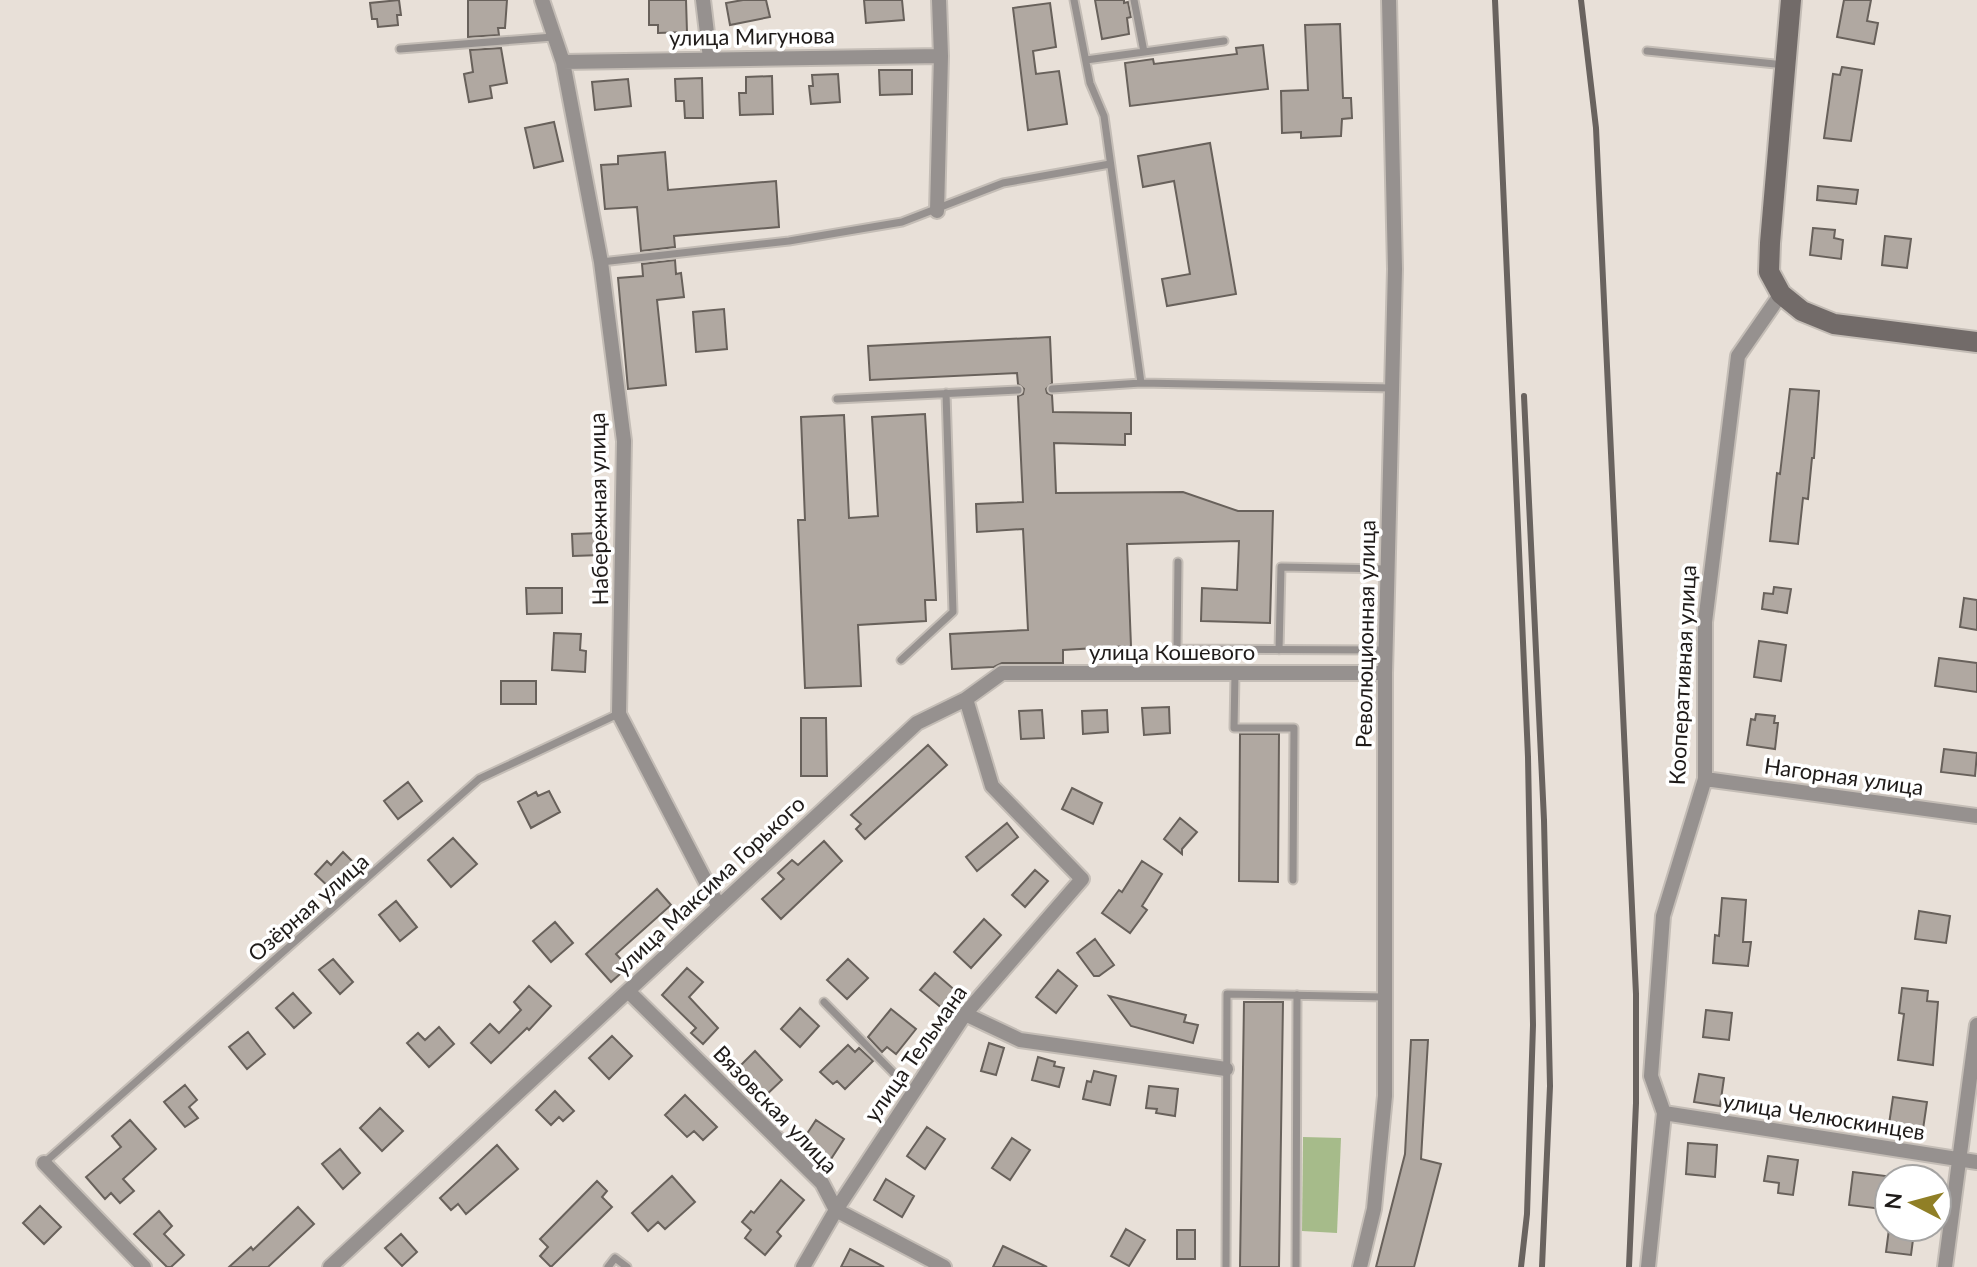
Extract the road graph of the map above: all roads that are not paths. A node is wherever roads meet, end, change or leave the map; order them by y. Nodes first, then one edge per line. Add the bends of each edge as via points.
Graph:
1 (542, 0) edge
2 (703, 0) edge
3 (939, 0) edge
4 (1074, 0) edge
5 (1134, 0) edge
6 (1389, 0) edge
7 (1791, 0) edge
8 (553, 37) junction
9 (1224, 41) dead end
10 (400, 49) dead end
11 (1647, 51) dead end
12 (1144, 52) junction
13 (941, 56) junction
14 (710, 58) junction
15 (1086, 60) junction
16 (563, 62) junction
17 (1786, 65) junction
18 (1110, 164) junction
19 (937, 211) junction
20 (601, 262) junction
21 (1781, 294) junction
22 (1977, 342) edge
23 (1141, 383) junction
24 (1392, 388) junction
25 (1052, 389) dead end
26 (1018, 390) dead end
27 (946, 393) junction
28 (837, 399) dead end
29 (1178, 562) dead end
30 (1388, 569) junction
31 (1279, 650) junction
32 (1386, 650) junction
33 (901, 660) dead end
34 (1235, 673) junction
35 (1385, 673) junction
36 (966, 699) junction
37 (619, 714) junction
38 (1705, 779) junction
39 (1977, 816) edge
40 (1293, 880) dead end
41 (718, 905) junction
42 (628, 991) junction
43 (1297, 995) junction
44 (1385, 997) junction
45 (824, 1002) dead end
46 (965, 1014) junction
47 (1977, 1025) edge
48 (1226, 1069) junction
49 (913, 1093) junction
50 (1664, 1113) junction
51 (1960, 1160) junction
52 (1977, 1162) edge
53 (44, 1163) joint
54 (836, 1210) junction
55 (144, 1267) edge
56 (330, 1267) edge
57 (608, 1267) edge
58 (627, 1267) edge
59 (803, 1267) edge
60 (944, 1267) edge
61 (1226, 1267) edge
62 (1296, 1267) edge
63 (1360, 1267) edge
64 (1648, 1267) edge
65 (1945, 1267) edge

1 - 8 street, Набережная улица
2 - 14 street
3 - 13 street
4 - 15 lane
5 - 12 lane
6 - 24 street, Революционная улица
7 - 17 street
8 - 10 lane
8 - 16 street, Набережная улица
9 - 12 lane
11 - 17 lane
12 - 15 lane
13 - 14 street, улица Мигунова
13 - 19 street
14 - 16 street, улица Мигунова
15 - 18 lane via 1104,116
16 - 20 street, Набережная улица
17 - 21 street via 1769,272
18 - 19 lane via 1003,183
18 - 23 lane
19 - 20 lane via 789,241
20 - 37 street, Набережная улица via 624,441
21 - 22 street via 1802,311 1834,324
21 - 38 street, Кооперативная улица via 1738,356 1705,622
23 - 24 lane
23 - 25 lane
24 - 30 street, Революционная улица
26 - 27 lane
27 - 28 lane
27 - 33 lane via 953,612
29 - 31 lane via 1177,649
30 - 31 lane via 1281,567
30 - 32 street, Революционная улица
31 - 32 lane
32 - 35 street, Революционная улица
34 - 35 street, улица Кошевого
34 - 36 street, улица Кошевого via 1002,673
34 - 40 lane via 1234,728 1294,728
35 - 44 street, Революционная улица
36 - 41 street, улица Максима Горького via 917,723
36 - 46 street, улица Тельмана via 992,786 1082,879
37 - 41 street, Набережная улица
37 - 53 lane, Озёрная улица via 479,779
38 - 39 street, Нагорная улица
38 - 50 street, Кооперативная улица via 1663,916 1651,1076
41 - 42 street, улица Максима Горького
42 - 54 street, Вязовская улица via 822,1183
42 - 56 street, улица Максима Горького
43 - 44 lane
43 - 48 lane via 1227,994
43 - 62 lane
44 - 63 street, Революционная улица via 1385,1096 1374,1209
45 - 49 lane
46 - 48 street via 1020,1040
46 - 49 street, улица Тельмана
47 - 51 street
48 - 61 lane
49 - 54 street, улица Тельмана
50 - 51 street, улица Челюскинцев
50 - 64 street, Кооперативная улица
51 - 52 street, улица Челюскинцев
51 - 65 street
53 - 55 street
54 - 59 street, улица Тельмана
54 - 60 street
57 - 58 lane via 615,1258

